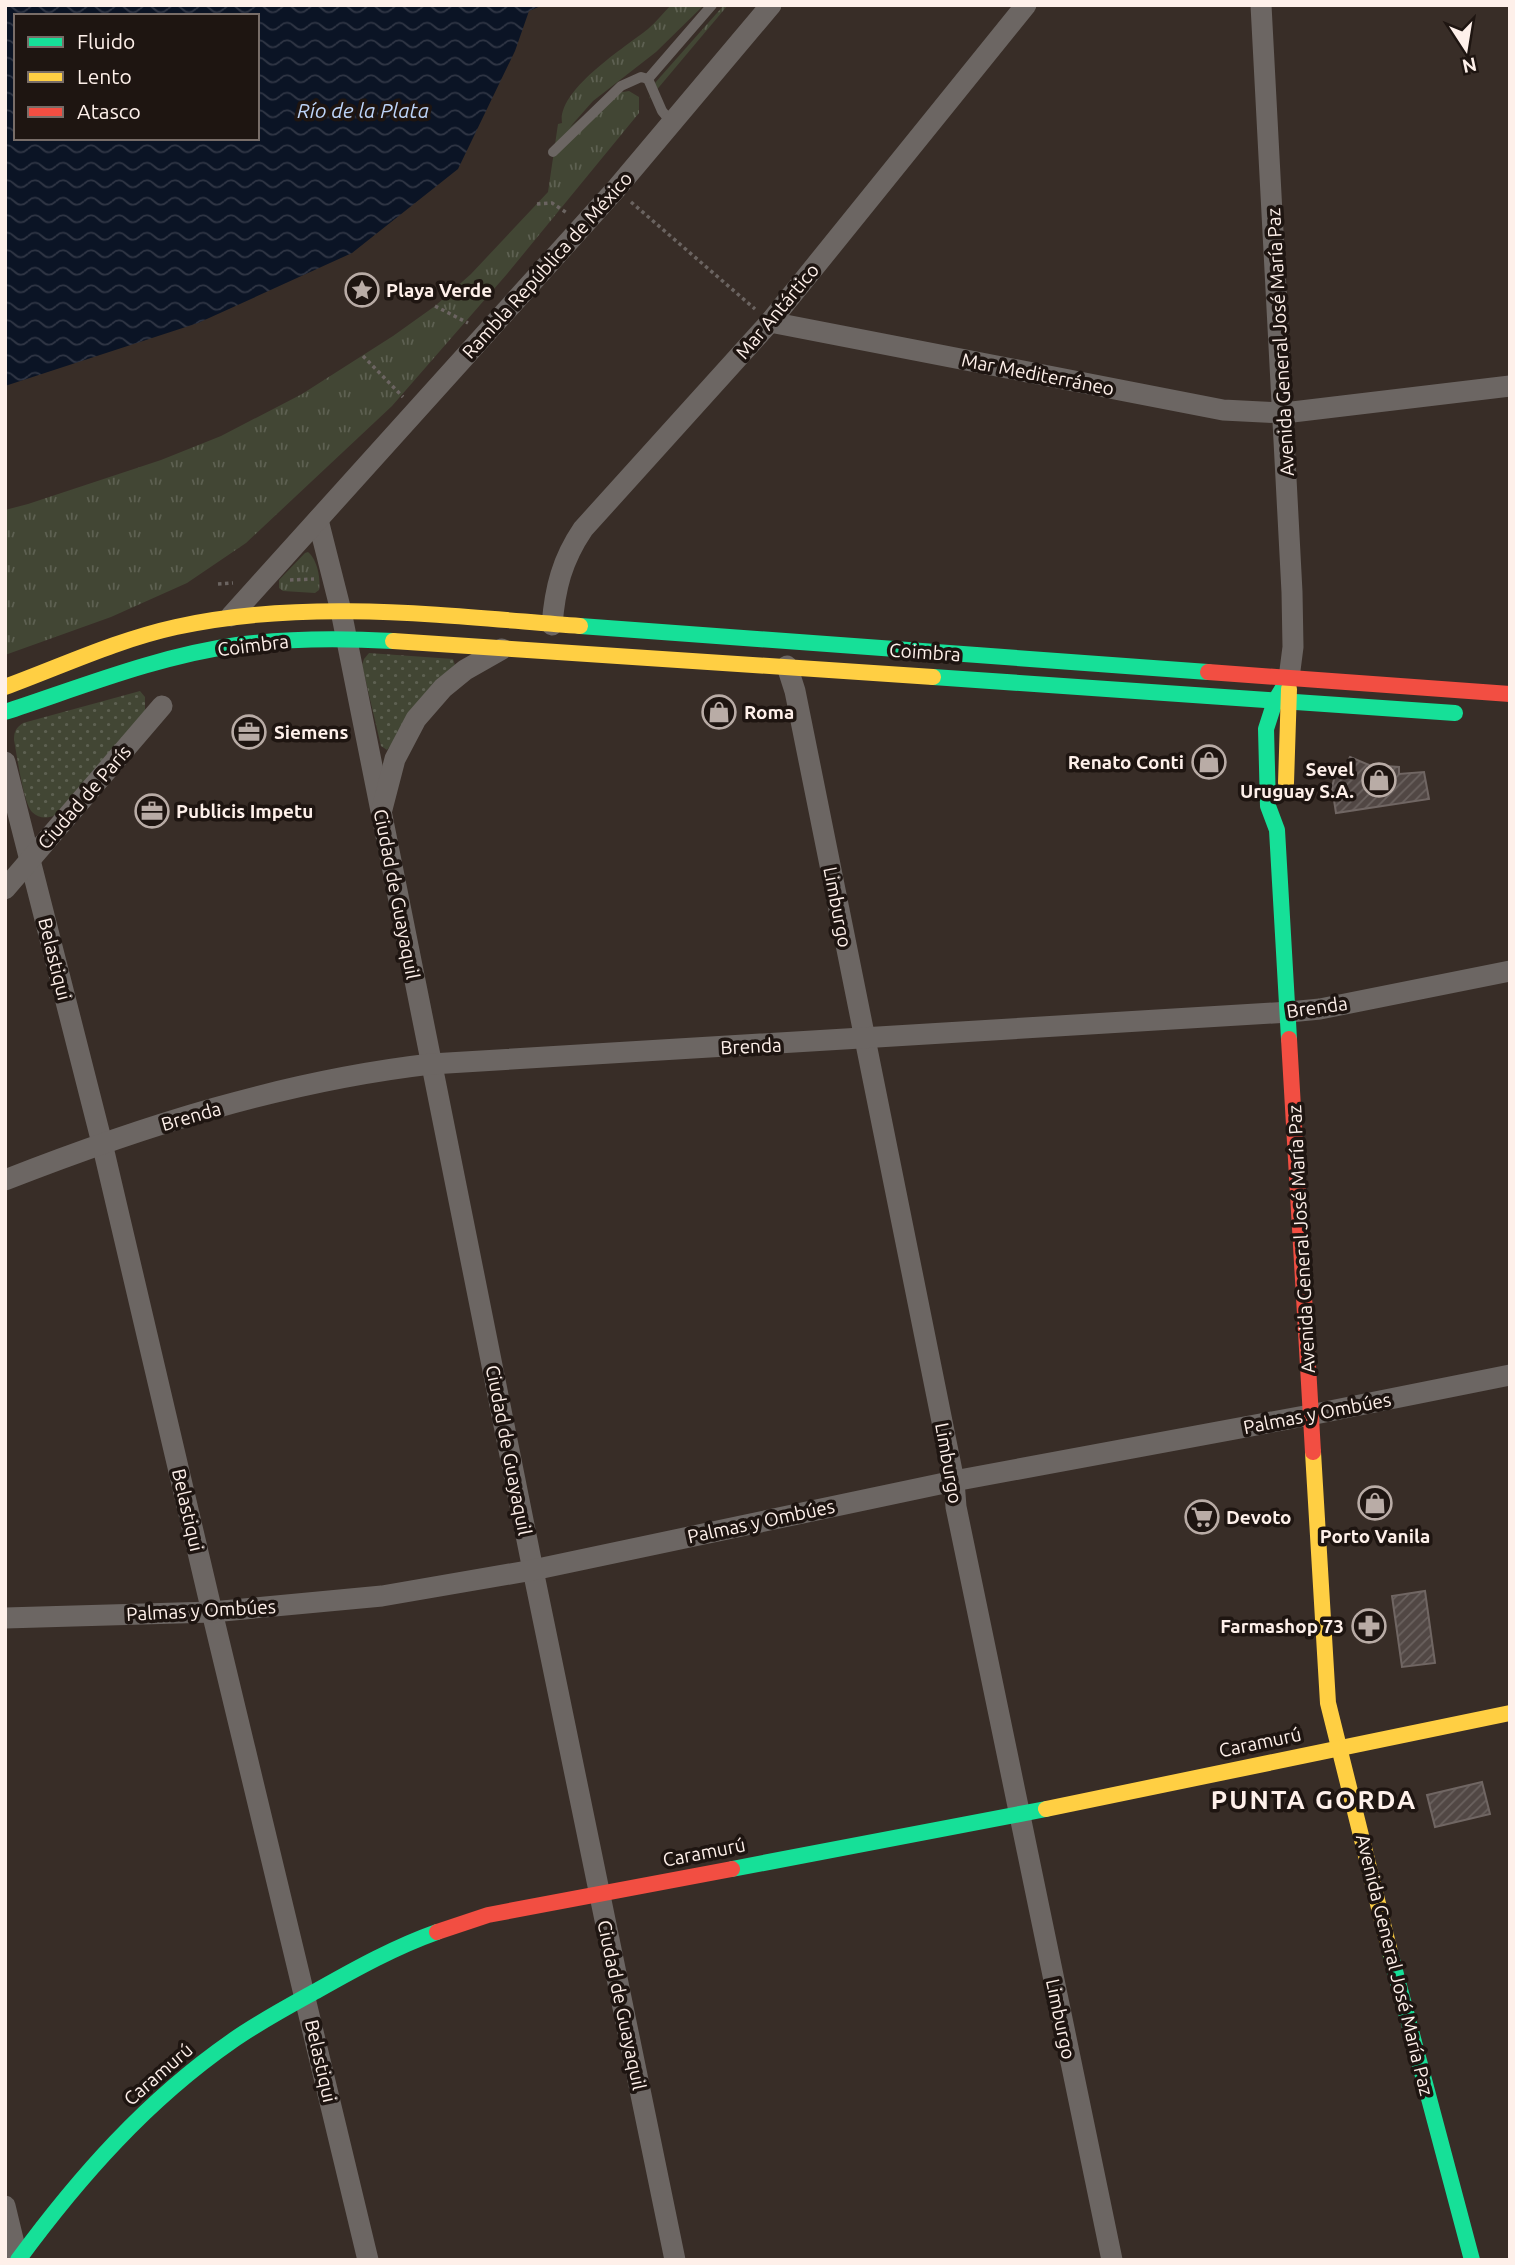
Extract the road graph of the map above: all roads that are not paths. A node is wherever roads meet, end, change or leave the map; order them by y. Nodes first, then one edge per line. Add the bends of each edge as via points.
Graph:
1 (712, 5) edge
2 (771, 5) edge
3 (1026, 5) edge
4 (1261, 5) edge
5 (648, 79) junction
6 (672, 123) junction
7 (553, 152) dead end
8 (770, 322) junction
9 (1510, 386) edge
10 (1284, 413) junction
11 (318, 520) junction
12 (341, 611) junction
13 (231, 616) junction
14 (552, 625) junction
15 (345, 639) junction
16 (504, 648) junction
17 (787, 666) junction
18 (1289, 678) junction
19 (5, 687) edge
20 (1510, 694) edge
21 (1282, 702) junction
22 (162, 706) dead end
23 (5, 712) edge
24 (1473, 714) dead end
25 (5, 762) edge
26 (381, 814) junction
27 (1277, 830) junction
28 (30, 860) junction
29 (5, 889) edge
30 (1510, 971) edge
31 (1289, 1012) junction
32 (864, 1040) junction
33 (431, 1064) junction
34 (102, 1143) junction
35 (5, 1180) edge
36 (1510, 1375) edge
37 (1310, 1415) junction
38 (954, 1481) junction
39 (533, 1570) junction
40 (212, 1612) junction
41 (5, 1618) edge
42 (1510, 1713) edge
43 (1340, 1746) junction
44 (1018, 1815) junction
45 (599, 1893) junction
46 (306, 1997) junction
47 (5, 2206) edge
48 (18, 2260) edge
49 (368, 2260) edge
50 (676, 2260) edge
51 (1112, 2260) edge
52 (1472, 2260) edge

1 - 5 lane
2 - 6 street, Rambla República de México
3 - 8 street, Mar Antártico
4 - 10 street, Avenida General José María Paz
5 - 6 lane
5 - 7 lane via 641,77 621,86
6 - 11 street, Rambla República de México
8 - 10 street, Mar Mediterráneo via 1223,410
8 - 14 street, Mar Antártico via 583,529 570,548 554,594
9 - 10 street, Mar Mediterráneo
10 - 18 street, Avenida General José María Paz via 1292,592
11 - 12 street
11 - 13 street, Rambla República de México
12 - 13 main road, Coimbra
12 - 14 main road, Coimbra
12 - 15 street
13 - 19 main road via 135,638
14 - 18 main road, Coimbra
15 - 16 main road, Coimbra
15 - 23 main road, Coimbra via 235,645 161,662
15 - 26 street, Ciudad de Guayaquil
16 - 17 main road, Coimbra
16 - 26 street via 465,670 416,719 395,759
17 - 21 main road, Coimbra
17 - 32 street, Limburgo
18 - 20 main road, Coimbra
18 - 21 main road, Avenida General José María Paz
21 - 24 main road, Coimbra
21 - 27 main road, Avenida General José María Paz via 1287,801
21 - 27 main road, Avenida General José María Paz via 1266,729 1268,806
22 - 28 street, Ciudad de París
25 - 28 street, Belastiqui
26 - 33 street, Ciudad de Guayaquil
27 - 31 main road, Avenida General José María Paz
28 - 29 street, Ciudad de París
28 - 34 street, Belastiqui
30 - 31 street, Brenda
31 - 32 street, Brenda
31 - 37 main road, Avenida General José María Paz
32 - 33 street, Brenda
32 - 38 street, Limburgo
33 - 34 street, Brenda via 263,1095
33 - 39 street, Ciudad de Guayaquil
34 - 35 street, Brenda
34 - 40 street, Belastiqui
36 - 37 street, Palmas y Ombúes
37 - 38 street, Palmas y Ombúes
37 - 43 main road, Avenida General José María Paz via 1328,1703
38 - 39 street, Palmas y Ombúes
38 - 44 street, Limburgo
39 - 40 street, Palmas y Ombúes via 382,1596
39 - 45 street, Ciudad de Guayaquil
40 - 41 street, Palmas y Ombúes
40 - 46 street, Belastiqui
42 - 43 main road, Caramurú
43 - 44 main road, Caramurú
43 - 52 main road, Avenida General José María Paz
44 - 45 main road, Caramurú
44 - 51 street, Limburgo
45 - 46 main road, Caramurú via 488,1915 444,1929 387,1952
45 - 50 street, Ciudad de Guayaquil
46 - 48 main road, Caramurú via 223,2046 155,2102 80,2179
46 - 49 street, Belastiqui
47 - 48 street

